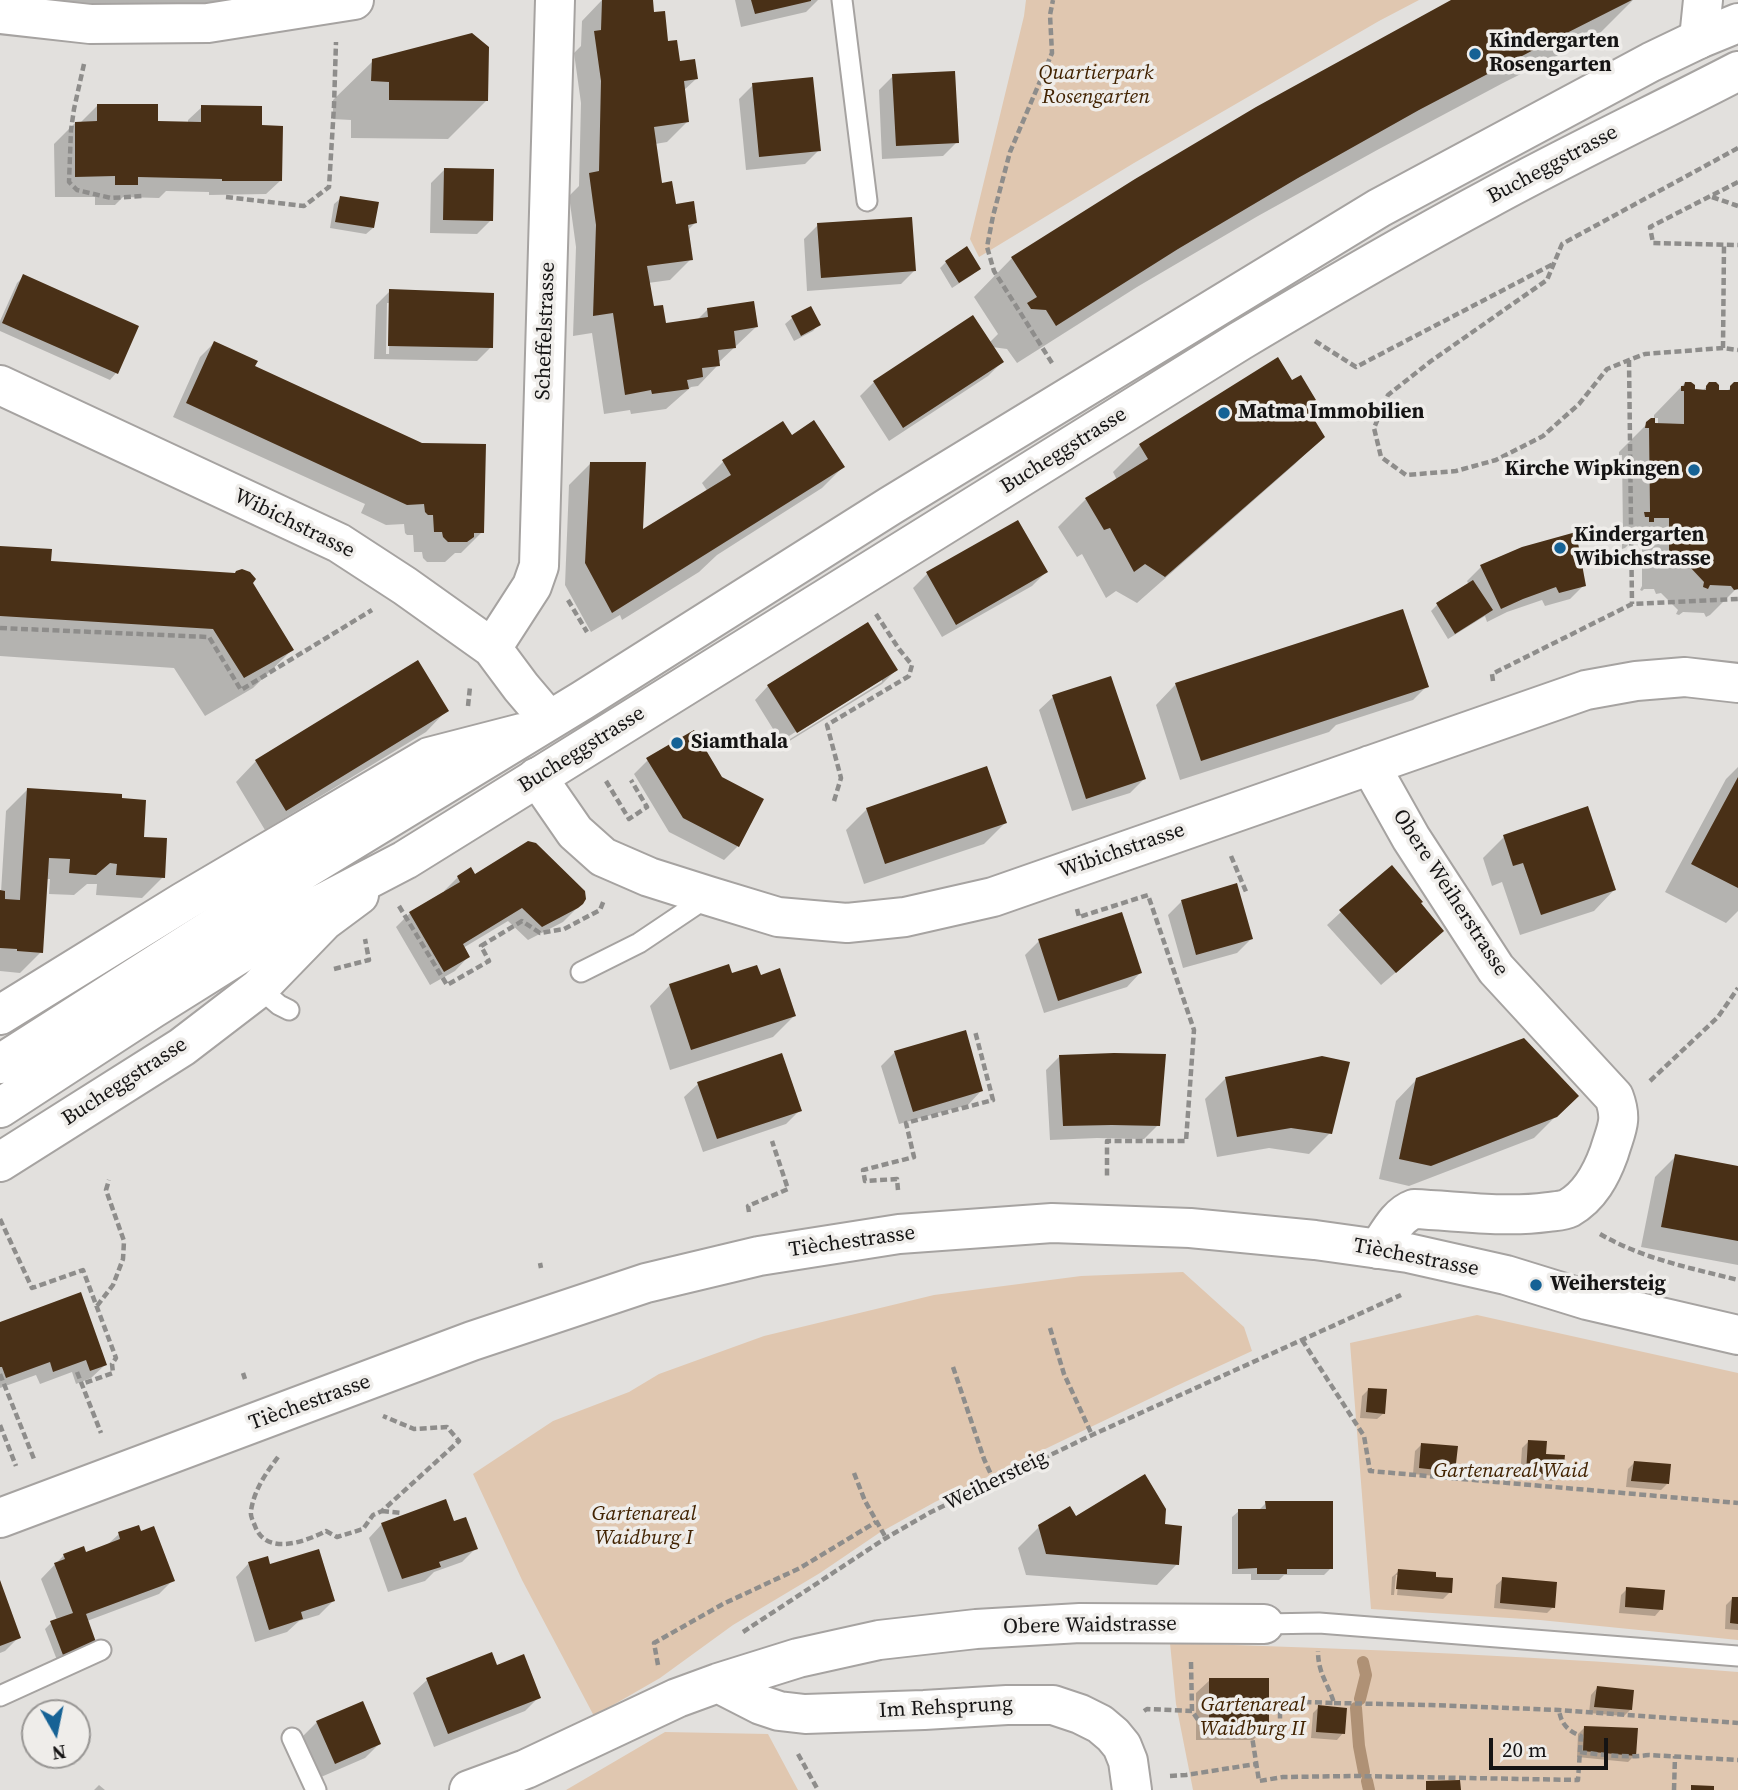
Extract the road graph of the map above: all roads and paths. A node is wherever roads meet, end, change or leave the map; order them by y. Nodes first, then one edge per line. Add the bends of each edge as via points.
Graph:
1 (354, 0) edge
2 (555, 0) edge
3 (842, 0) edge
4 (1054, 0) edge
5 (1703, 0) edge
6 (0, 14) edge
7 (1738, 23) edge
8 (335, 34) dead end
9 (1699, 38) junction
10 (85, 63) dead end
11 (1738, 71) edge
12 (1738, 148) edge
13 (1738, 183) edge
14 (144, 197) dead end
15 (226, 197) dead end
16 (1711, 197) junction
17 (867, 201) dead end
18 (1738, 206) edge
19 (1724, 246) junction
20 (1738, 246) edge
21 (1554, 264) junction
22 (1314, 340) dead end
23 (1723, 348) junction
24 (1738, 350) edge
25 (1629, 360) junction
26 (1052, 363) dead end
27 (0, 385) edge
28 (564, 592) dead end
29 (1738, 599) edge
30 (1632, 604) junction
31 (377, 607) dead end
32 (874, 611) dead end
33 (0, 628) edge
34 (587, 632) dead end
35 (480, 640) junction
36 (1738, 683) edge
37 (1497, 720) junction
38 (541, 725) junction
39 (1370, 765) junction
40 (537, 777) junction
41 (631, 780) dead end
42 (612, 792) dead end
43 (834, 801) dead end
44 (405, 860) junction
45 (1234, 861) dead end
46 (619, 864) junction
47 (1064, 872) junction
48 (1247, 894) dead end
49 (709, 896) junction
50 (394, 899) dead end
51 (369, 960) dead end
52 (334, 969) dead end
53 (581, 972) dead end
54 (1738, 988) edge
55 (1729, 1001) junction
56 (1738, 1006) edge
57 (0, 1015) edge
58 (975, 1031) dead end
59 (0, 1064) edge
60 (0, 1108) edge
61 (1619, 1110) junction
62 (772, 1141) dead end
63 (0, 1161) edge
64 (1107, 1178) dead end
65 (109, 1180) dead end
66 (898, 1190) dead end
67 (1567, 1210) junction
68 (749, 1212) dead end
69 (0, 1219) edge
70 (1378, 1249) junction
71 (1738, 1280) edge
72 (1401, 1295) dead end
73 (97, 1306) junction
74 (1050, 1328) dead end
75 (1738, 1335) edge
76 (1302, 1340) junction
77 (953, 1367) dead end
78 (77, 1372) dead end
79 (0, 1374) edge
80 (82, 1384) junction
81 (381, 1415) dead end
82 (0, 1424) edge
83 (101, 1433) dead end
84 (1092, 1435) junction
85 (280, 1454) dead end
86 (34, 1458) dead end
87 (16, 1466) dead end
88 (854, 1473) dead end
89 (994, 1482) junction
90 (1738, 1503) edge
91 (382, 1511) junction
92 (402, 1513) dead end
93 (0, 1518) edge
94 (876, 1522) junction
95 (886, 1538) junction
96 (1319, 1623) junction
97 (1265, 1625) joint
98 (738, 1635) dead end
99 (101, 1650) dead end
100 (1738, 1656) edge
101 (1191, 1672) dead end
102 (718, 1683) junction
103 (0, 1696) edge
104 (677, 1698) junction
105 (1334, 1703) junction
106 (1192, 1710) junction
107 (1559, 1710) junction
108 (1141, 1714) dead end
109 (1738, 1723) edge
110 (1251, 1730) junction
111 (292, 1738) dead end
112 (1580, 1752) junction
113 (1675, 1756) junction
114 (1738, 1760) edge
115 (1256, 1764) junction
116 (1132, 1784) edge
117 (316, 1790) edge
118 (469, 1790) edge
119 (1675, 1790) edge

1 - 6 street via 208,23 90,24
2 - 35 street, Scheffelstrasse via 539,566 532,586
3 - 17 lane
4 - 26 path via 1052,53 1010,152 987,247 995,271
5 - 9 street
7 - 9 street, Bucheggstrasse
8 - 15 path via 330,187 303,206
9 - 38 street, Bucheggstrasse via 1379,208 902,498
10 - 14 path via 71,130 69,182 77,190 111,198
11 - 40 street, Bucheggstrasse via 1368,265
12 - 21 path via 1562,244
13 - 16 path
16 - 18 path
16 - 19 path via 1650,227 1653,243
19 - 20 path
19 - 23 path
21 - 22 path via 1356,367
21 - 25 path via 1547,280 1388,395 1374,428 1381,457 1406,475 1456,471 1496,460 1543,436 1579,404 1607,369
23 - 24 path
23 - 25 path via 1645,354
25 - 30 path
27 - 35 street, Wibichstrasse via 339,543
28 - 34 path
29 - 30 path
30 - 37 path via 1492,674
31 - 33 path via 241,690 209,637
32 - 43 path via 912,665 909,676 827,725 841,778
35 - 38 street, Wibichstrasse via 521,687
36 - 37 street, Wibichstrasse via 1685,677 1636,681 1586,690
37 - 39 street, Wibichstrasse
38 - 57 street, Bucheggstrasse via 429,757
38 - 59 street, Bucheggstrasse
39 - 47 street, Wibichstrasse
39 - 61 street, Obere Weiherstrasse via 1496,969 1614,1097
40 - 44 street, Bucheggstrasse
40 - 46 street, Wibichstrasse via 575,832 603,857
41 - 42 path via 647,807 629,818
44 - 60 street, Bucheggstrasse via 315,908
44 - 63 street, Bucheggstrasse via 324,921 274,999 182,1047
45 - 48 path
46 - 49 street, Wibichstrasse
46 - 50 path via 600,910 564,929 540,933 522,921 481,946 489,961 447,985
47 - 49 street, Wibichstrasse via 981,900 847,923 778,917
47 - 64 path via 1079,917 1148,895 1194,1030 1186,1141 1107,1142
49 - 53 lane via 639,943
51 - 52 path
54 - 55 path
55 - 56 path
55 - 61 path via 1718,1017
58 - 66 path via 993,1100 906,1124 914,1157 863,1170 865,1181 897,1179
61 - 67 street via 1604,1169 1585,1197
62 - 68 path via 788,1189 748,1206
65 - 73 path via 106,1190 124,1241 123,1259 113,1285
67 - 70 street via 1498,1215 1414,1209 1398,1220
67 - 71 path via 1617,1244
69 - 73 path via 32,1289 83,1270
70 - 75 street, Tièchestrasse via 1506,1275 1587,1300
70 - 93 street, Tièchestrasse via 1190,1228 1052,1223 899,1234 759,1256 646,1283 484,1337
72 - 76 path, Weihersteig
73 - 80 path via 116,1358 113,1373
74 - 84 path via 1064,1374
76 - 84 path, Weihersteig
76 - 90 path via 1364,1436 1370,1471
77 - 89 path
78 - 80 path
79 - 86 path
80 - 83 path
81 - 91 path via 414,1429 447,1427 458,1441
82 - 87 path
84 - 89 path, Weihersteig
85 - 91 path via 265,1474 250,1514 258,1535 268,1543 308,1541 326,1531 337,1537 363,1529
88 - 94 path
89 - 95 path, Weihersteig
91 - 92 path
94 - 95 path
94 - 104 path via 800,1568 654,1643 659,1673
95 - 98 path, Weihersteig
96 - 97 lane, Obere Waidstrasse
96 - 100 lane, Obere Waidstrasse
96 - 105 path via 1320,1674
97 - 102 street, Obere Waidstrasse via 1080,1623 976,1629 879,1640 798,1658
99 - 103 lane
101 - 106 path
102 - 104 street, Obere Waidstrasse
102 - 116 street, Im Rehsprung via 761,1706 805,1714 1053,1705 1100,1724 1113,1735 1128,1760
104 - 118 street, Obere Waidstrasse via 526,1769
105 - 107 path
105 - 110 path via 1280,1701 1280,1729
106 - 108 path via 1147,1709
106 - 110 path via 1205,1730
107 - 109 path
107 - 112 path via 1565,1726 1581,1736
110 - 115 path
111 - 117 lane
112 - 113 path
112 - 115 path via 1578,1780 1357,1776 1259,1781
113 - 114 path
113 - 119 path
115 - 116 path

